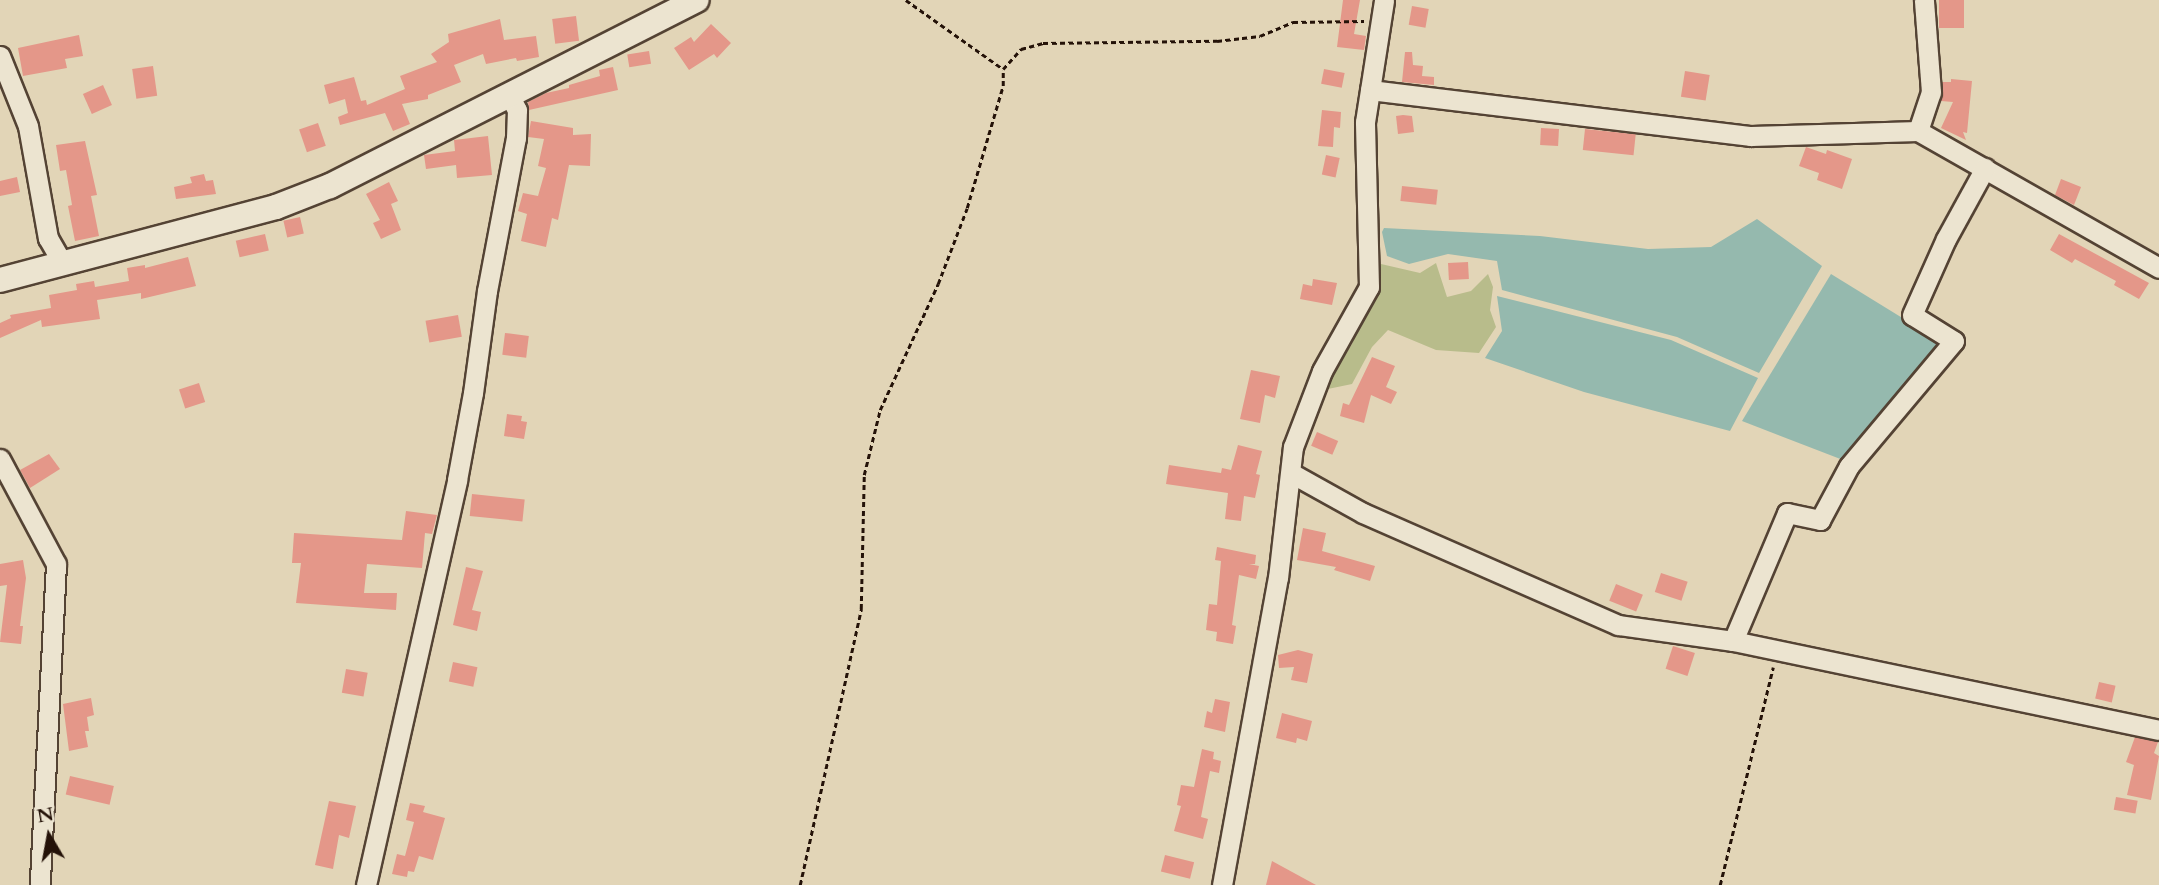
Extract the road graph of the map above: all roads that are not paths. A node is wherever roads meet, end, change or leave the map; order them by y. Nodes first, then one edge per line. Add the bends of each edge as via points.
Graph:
1 (696, 0) edge
2 (1384, 0) edge
3 (1924, 0) edge
4 (0, 56) edge
5 (1370, 90) junction
6 (509, 95) junction
7 (1918, 131) junction
8 (1985, 168) junction
9 (63, 264) junction
10 (2159, 268) edge
11 (0, 280) edge
12 (0, 459) edge
13 (1291, 473) junction
14 (1733, 641) junction
15 (2159, 730) edge
16 (40, 885) edge
17 (366, 885) edge
18 (1222, 885) edge

1 - 6 street
2 - 5 street
3 - 7 street via 1931,92
4 - 9 street via 28,126 48,237
5 - 7 street via 1751,136
5 - 13 street via 1365,122 1369,287 1322,371 1293,447
6 - 9 street via 330,186 276,207
6 - 17 street via 517,110 516,138 473,393
7 - 8 street
8 - 10 street
8 - 14 street via 1945,239 1912,315 1954,341 1849,466 1820,520 1787,513
9 - 11 street
12 - 16 street via 56,564
13 - 14 street via 1363,513 1618,625
13 - 18 street via 1278,578
14 - 15 street

